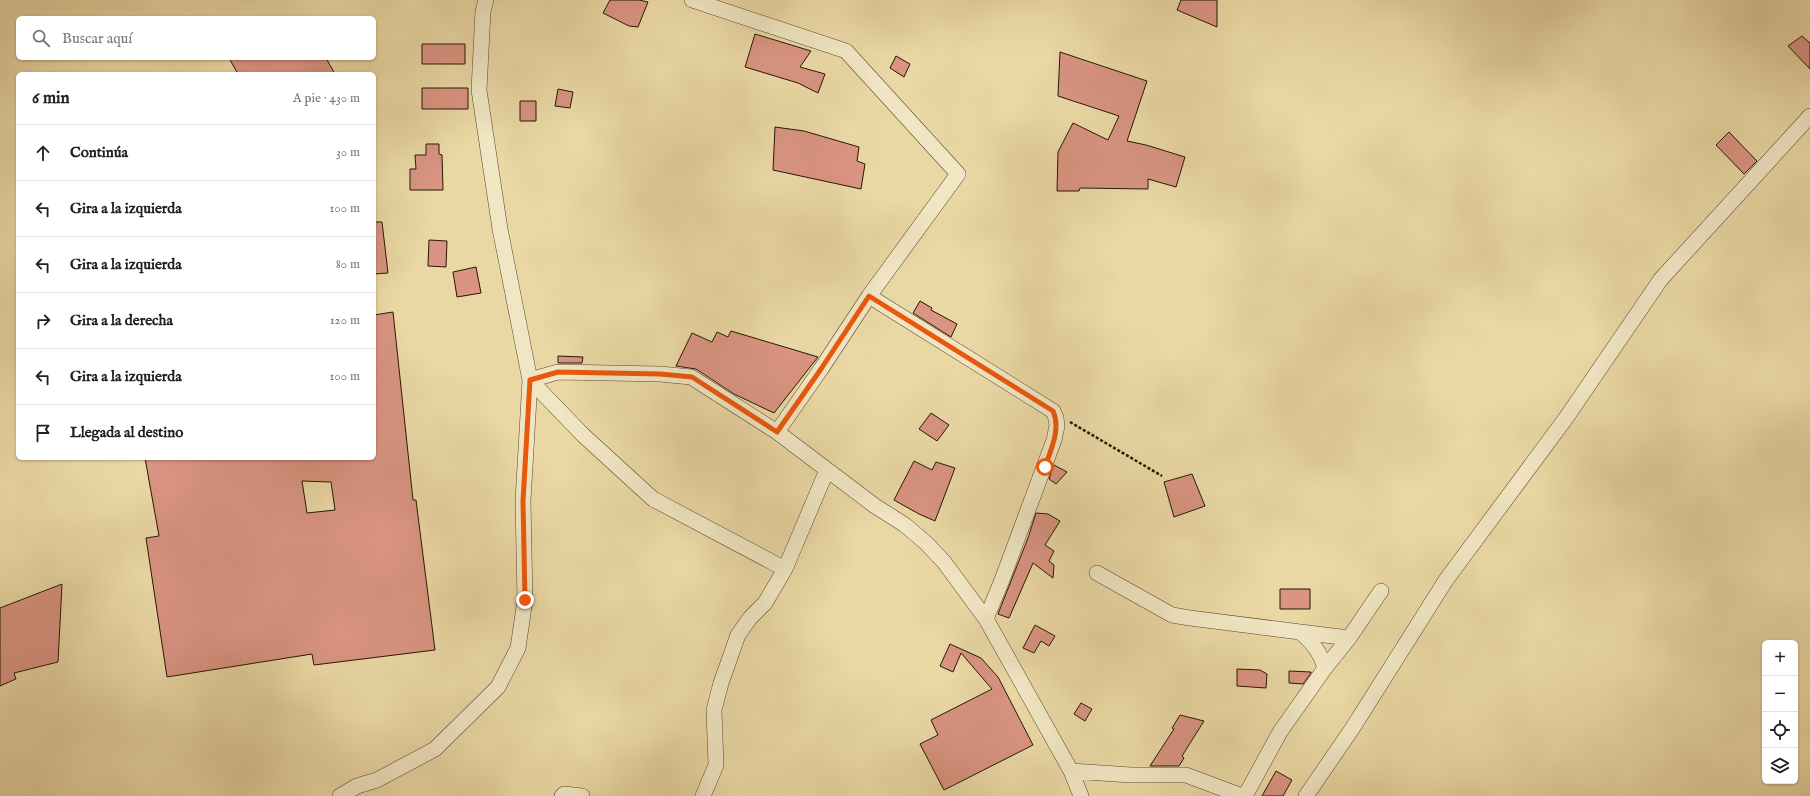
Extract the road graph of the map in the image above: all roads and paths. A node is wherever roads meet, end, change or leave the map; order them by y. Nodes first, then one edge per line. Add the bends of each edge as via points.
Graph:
1 (486, 0) edge
2 (692, 0) edge
3 (1810, 116) edge
4 (869, 296) junction
5 (530, 380) junction
6 (1053, 411) junction
7 (777, 432) junction
8 (827, 470) junction
9 (1162, 476) dead end
10 (785, 569) junction
11 (1097, 573) dead end
12 (1381, 591) dead end
13 (986, 619) junction
14 (1300, 632) junction
15 (1348, 638) junction
16 (1325, 668) junction
17 (1071, 771) junction
18 (340, 796) edge
19 (562, 796) edge
20 (582, 796) edge
21 (703, 796) edge
22 (1081, 796) edge
23 (1242, 796) edge
24 (1246, 796) edge
25 (1306, 796) edge

1 - 5 street via 483,11 479,90 500,229
2 - 4 street via 846,51 958,174
3 - 25 street via 1661,279 1566,418 1446,580 1352,729
4 - 6 street
4 - 7 street
5 - 7 street via 558,372 692,377
5 - 10 street via 583,435 653,499
5 - 18 street via 523,501 525,600 518,648 498,687 435,749 378,780 357,786
6 - 9 path
6 - 13 street via 1057,426 1054,440
7 - 8 street
8 - 10 street
8 - 13 street via 926,543 944,562
10 - 21 street via 765,603 738,635 720,683 714,710 716,765
11 - 14 street via 1172,615
12 - 15 street
13 - 17 street
14 - 15 street
14 - 16 street via 1313,642
15 - 16 street
16 - 24 street via 1280,732
17 - 22 street
17 - 23 street via 1186,775
19 - 20 street

